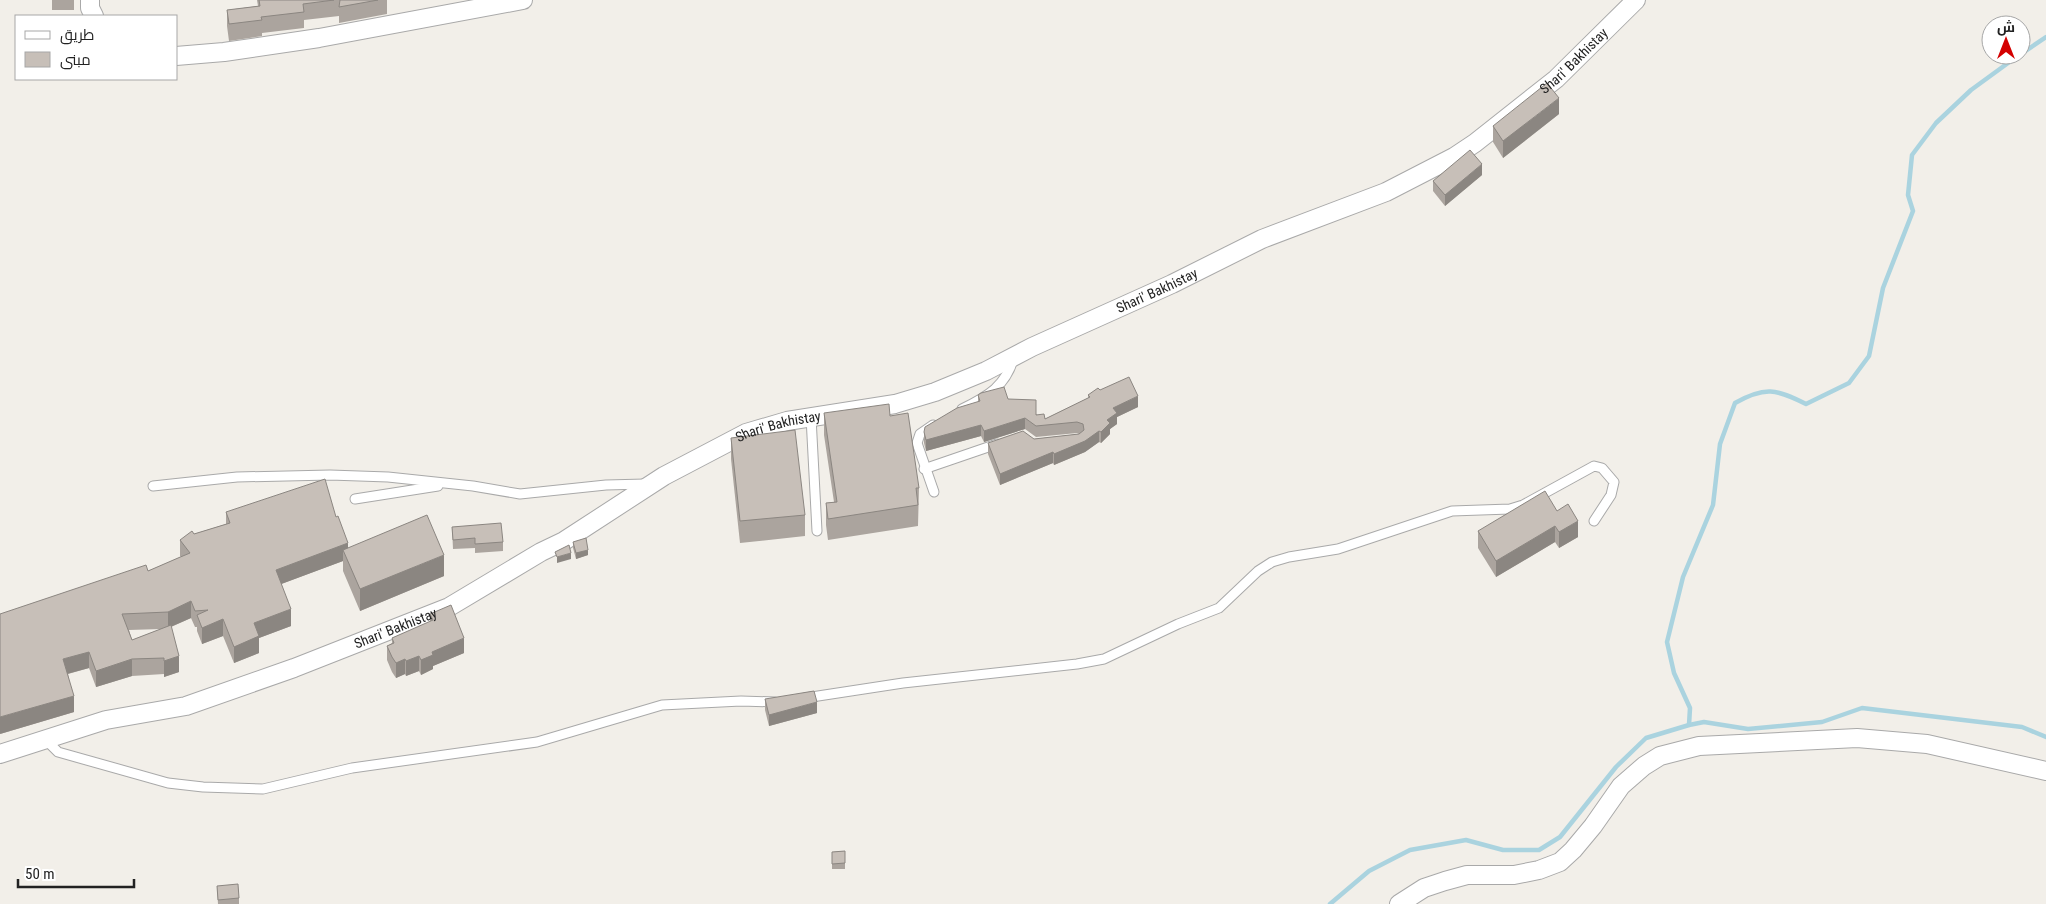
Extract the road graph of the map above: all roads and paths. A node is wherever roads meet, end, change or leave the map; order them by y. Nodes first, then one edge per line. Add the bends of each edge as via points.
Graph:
1 (90, 0) edge
2 (523, 0) edge
3 (1636, 0) edge
4 (94, 15) edge
5 (178, 56) edge
6 (1014, 357) junction
7 (810, 417) junction
8 (1006, 441) edge
9 (924, 469) junction
10 (450, 484) junction
11 (650, 484) junction
12 (153, 486) dead end
13 (934, 492) dead end
14 (355, 499) dead end
15 (1594, 521) dead end
16 (817, 531) dead end
17 (796, 699) edge
18 (786, 700) edge
19 (45, 739) junction
20 (0, 754) edge
21 (2046, 771) edge
22 (1399, 904) edge

1 - 4 street
2 - 5 street via 319,38
3 - 6 street, Shari' Bakhistay via 1556,78 1454,156 1386,192 1262,240
6 - 7 street, Shari' Bakhistay via 967,379 895,404
6 - 9 lane via 1010,374 1001,385 920,434 917,443
7 - 11 street, Shari' Bakhistay via 746,433
7 - 16 lane
8 - 9 lane
9 - 13 lane
10 - 11 lane via 520,494
10 - 12 lane via 330,475 238,477
10 - 14 lane
11 - 19 street, Shari' Bakhistay via 564,541 449,607 186,706 106,720
15 - 17 lane via 1612,495 1614,482 1602,468 1594,466 1510,509 1452,511 1338,549 1289,556 1272,562 1251,577 1220,608 1104,659 903,682
18 - 19 lane via 662,705 537,742 352,768 263,789 202,787 150,779 58,752
19 - 20 street, Shari' Bakhistay
21 - 22 street via 1927,744 1858,738 1699,746 1660,756 1627,781 1560,862 1514,875 1467,875 1424,888

